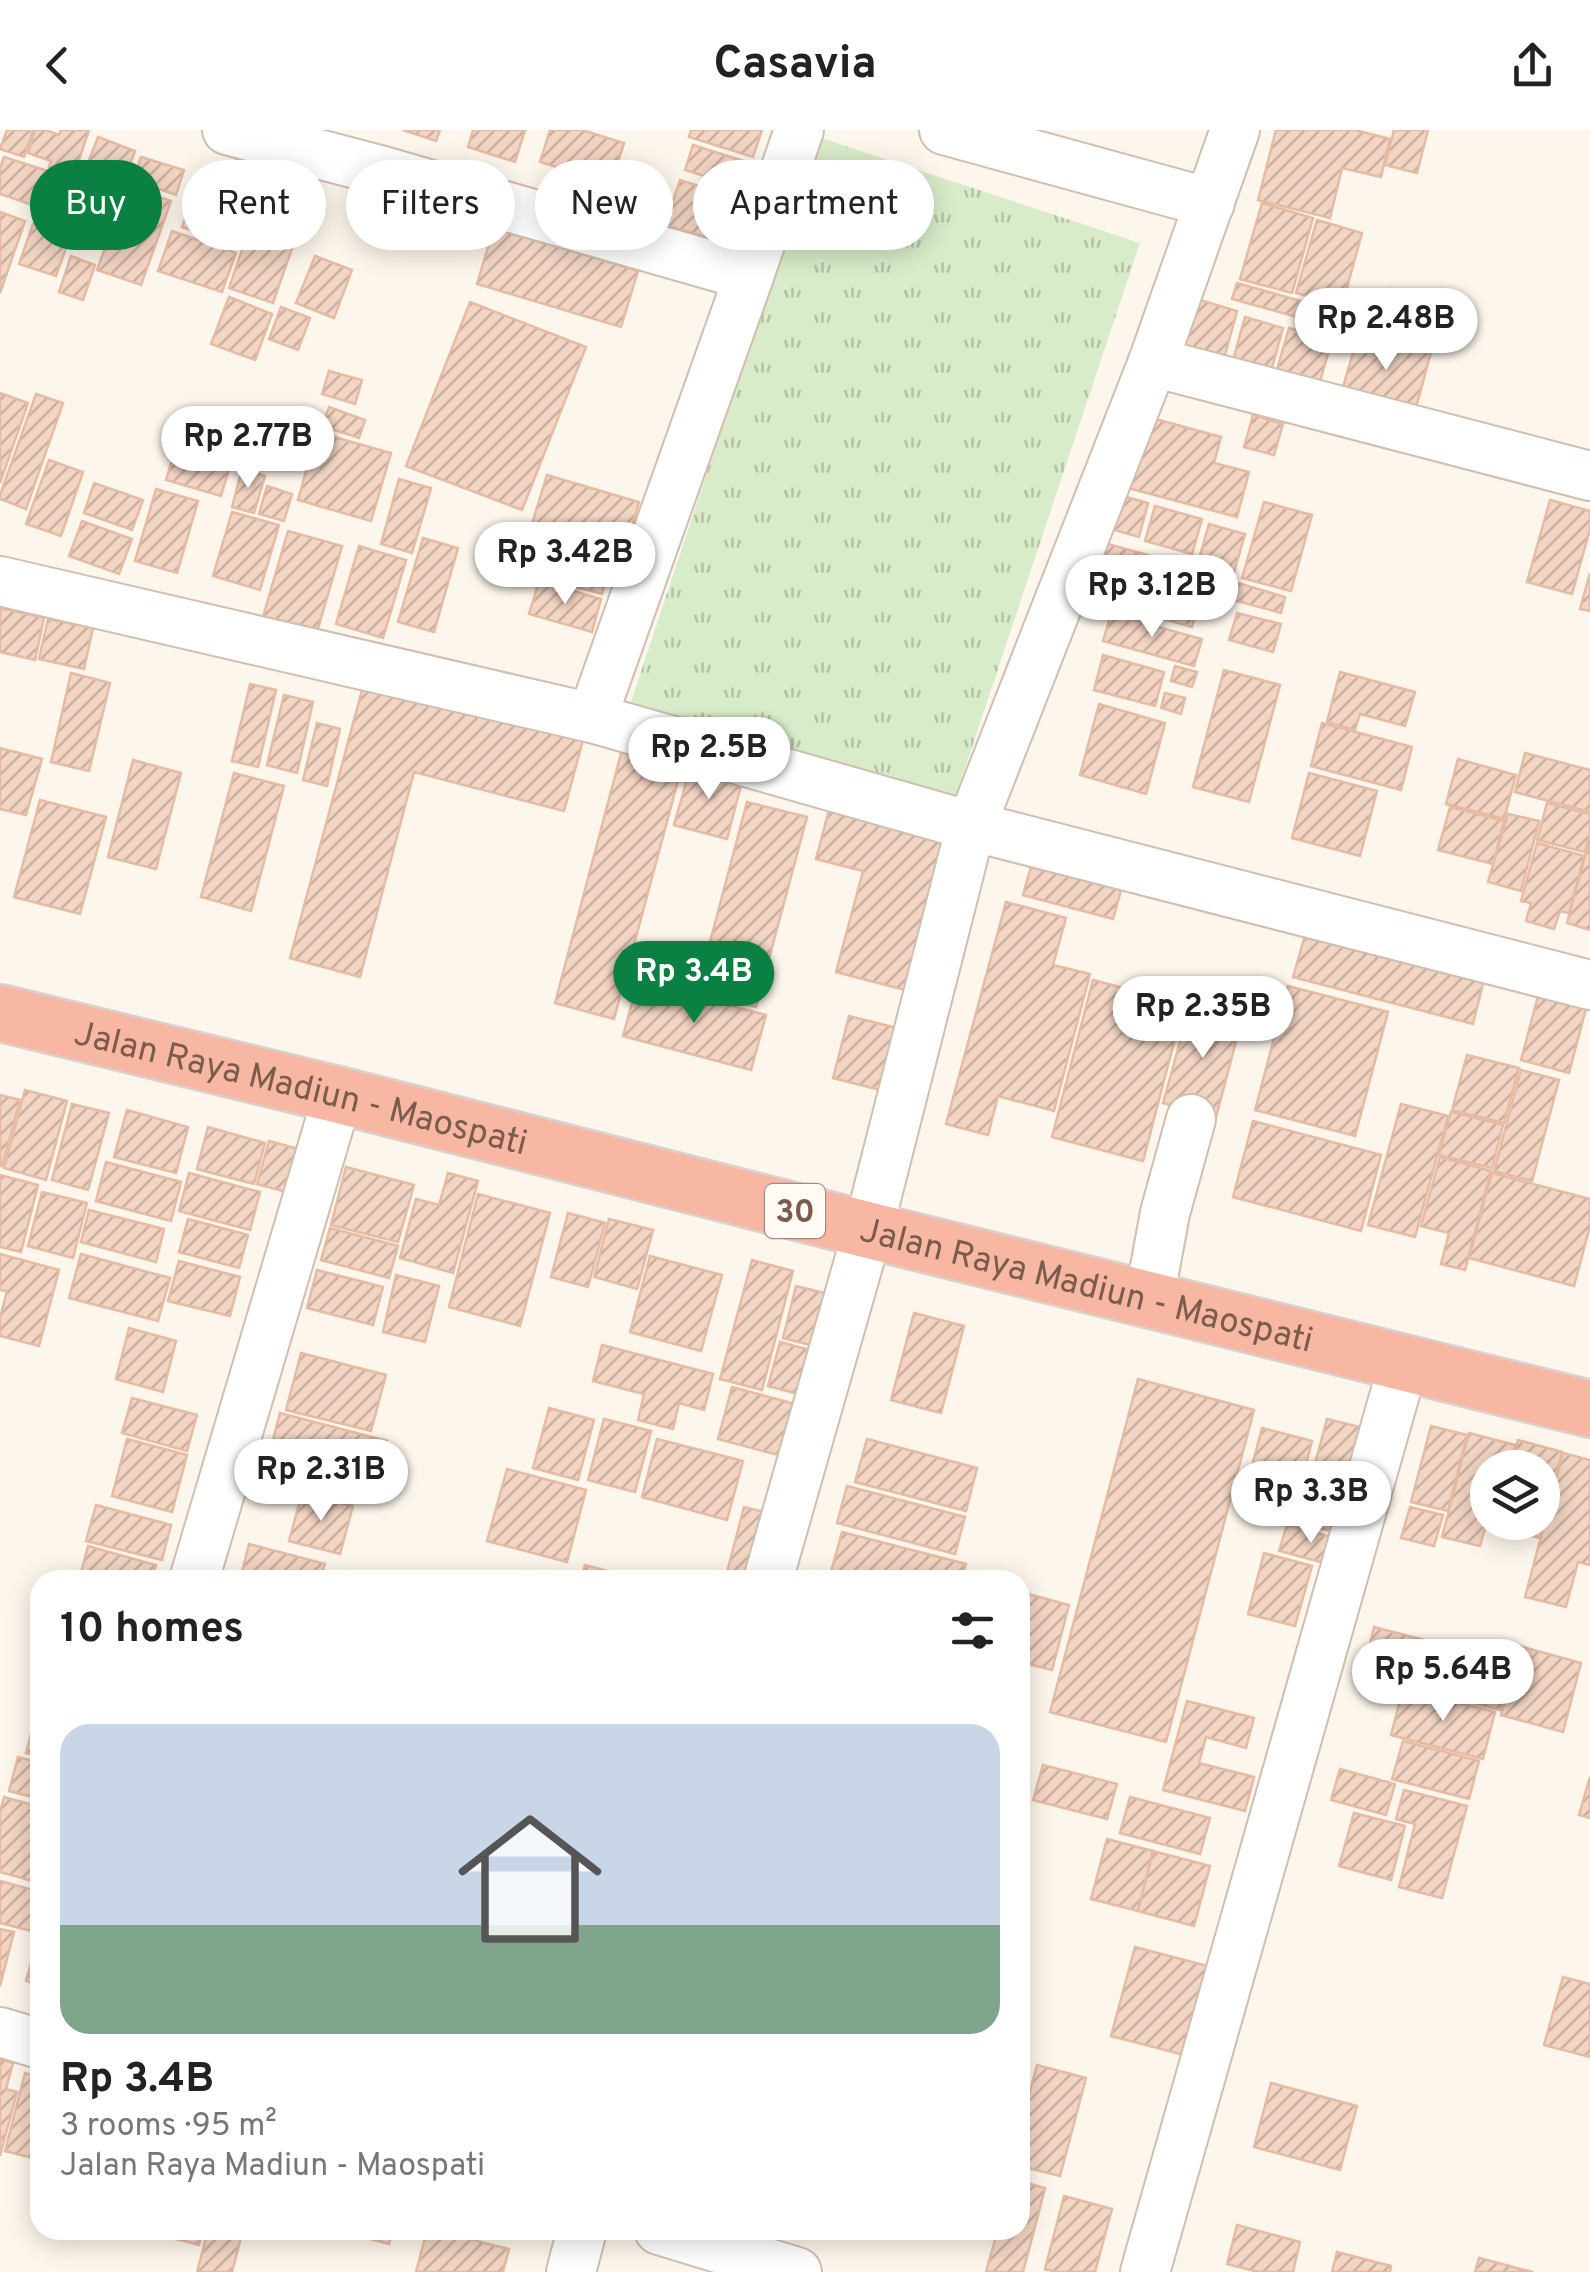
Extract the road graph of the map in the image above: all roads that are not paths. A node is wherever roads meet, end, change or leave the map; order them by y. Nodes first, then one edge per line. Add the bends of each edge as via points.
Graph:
1 (227, 130) edge
2 (800, 130) edge
3 (944, 130) edge
4 (1234, 130) edge
5 (1210, 204) junction
6 (749, 276) junction
7 (1153, 362) junction
8 (1590, 476) edge
9 (0, 581) edge
10 (592, 718) junction
11 (971, 826) junction
12 (1590, 985) edge
13 (0, 1013) edge
14 (338, 1095) junction
15 (1191, 1119) dead end
16 (868, 1230) junction
17 (1150, 1300) junction
18 (1404, 1362) junction
19 (1590, 1409) edge
20 (197, 1570) edge
21 (771, 1570) edge
22 (0, 2032) edge
23 (30, 2041) edge
24 (579, 2240) edge
25 (693, 2240) edge
26 (571, 2272) edge
27 (797, 2272) edge
28 (1145, 2272) edge

1 - 6 street
2 - 6 street
3 - 5 street
4 - 5 street
5 - 7 street
6 - 10 street
7 - 8 street
7 - 11 street
9 - 10 street
10 - 11 street
11 - 12 street
11 - 16 street
13 - 14 highway, Jalan Raya Madiun - Maospati / 30
14 - 16 highway, Jalan Raya Madiun - Maospati / 30
14 - 20 street
15 - 17 street
16 - 17 highway, Jalan Raya Madiun - Maospati / 30
16 - 21 street
17 - 18 highway, Jalan Raya Madiun - Maospati / 30
18 - 19 highway, Jalan Raya Madiun - Maospati / 30
18 - 28 street
22 - 23 street
24 - 26 street
25 - 27 street

